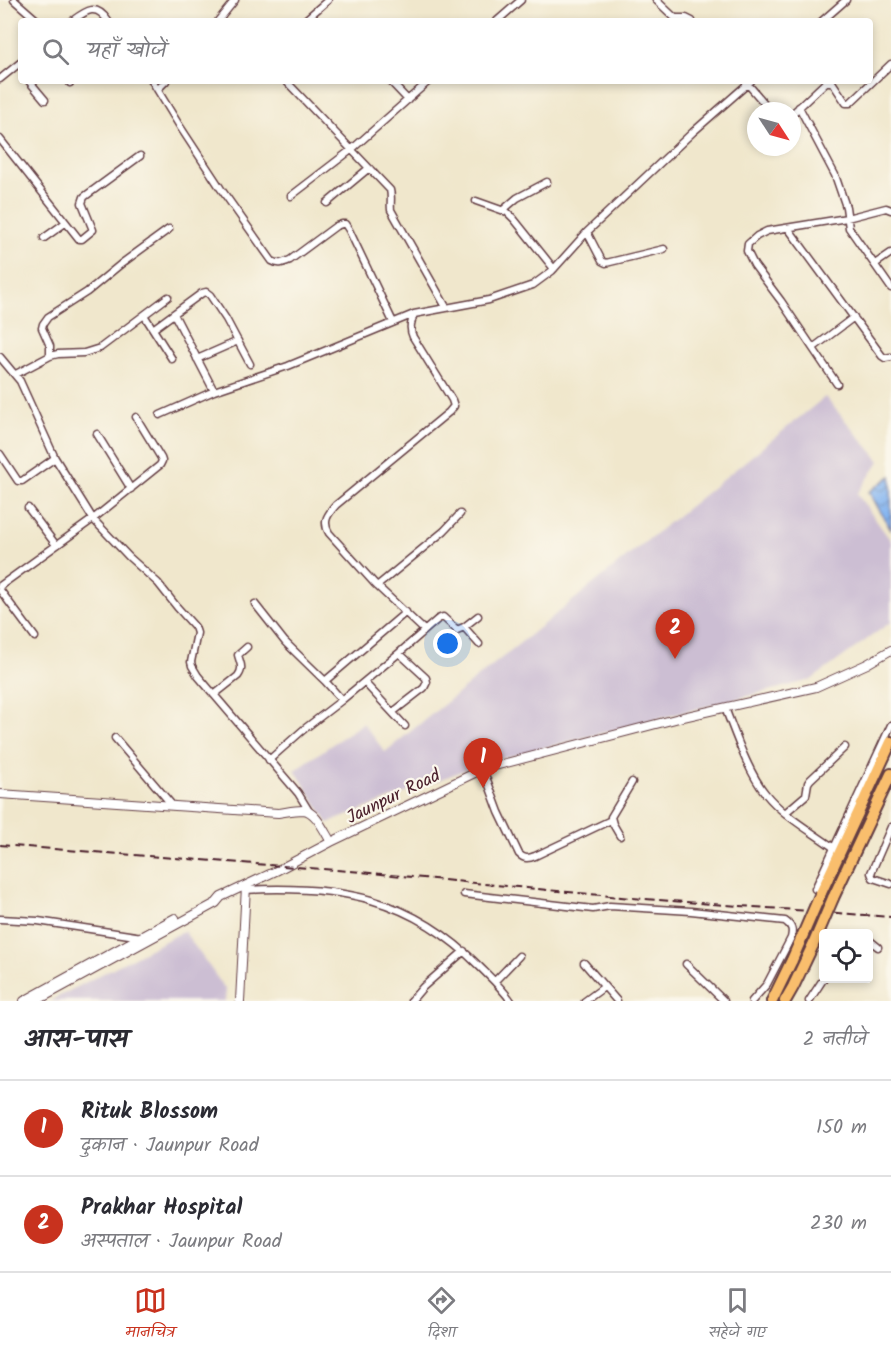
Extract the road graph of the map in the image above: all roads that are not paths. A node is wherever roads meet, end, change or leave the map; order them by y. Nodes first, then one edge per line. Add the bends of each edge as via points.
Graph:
1 (14, 0) edge
2 (235, 0) edge
3 (328, 0) edge
4 (521, 0) edge
5 (656, 0) edge
6 (846, 0) edge
7 (35, 18) edge
8 (76, 18) edge
9 (106, 18) edge
10 (220, 18) edge
11 (307, 18) edge
12 (500, 18) edge
13 (675, 18) edge
14 (825, 18) edge
15 (18, 64) edge
16 (891, 64) edge
17 (0, 78) edge
18 (873, 81) edge
19 (32, 84) edge
20 (154, 84) edge
21 (163, 84) edge
22 (289, 84) edge
23 (393, 84) edge
24 (426, 84) edge
25 (746, 84) edge
26 (750, 84) edge
27 (824, 84) edge
28 (833, 84) edge
29 (870, 84) edge
30 (158, 89) junction
31 (45, 100) dead end
32 (408, 100) junction
33 (764, 102) edge
34 (801, 105) edge
35 (801, 111) edge
36 (0, 139) edge
37 (351, 150) junction
38 (140, 156) dead end
39 (369, 168) junction
40 (547, 182) dead end
41 (291, 196) dead end
42 (476, 201) dead end
43 (327, 203) dead end
44 (503, 210) junction
45 (891, 210) edge
46 (847, 218) junction
47 (65, 223) junction
48 (788, 228) junction
49 (170, 229) dead end
50 (587, 232) junction
51 (44, 238) dead end
52 (664, 249) dead end
53 (891, 253) edge
54 (875, 264) junction
55 (554, 269) junction
56 (891, 286) edge
57 (168, 297) dead end
58 (446, 307) junction
59 (174, 314) junction
60 (414, 314) junction
61 (144, 315) junction
62 (854, 317) junction
63 (393, 322) junction
64 (153, 329) junction
65 (238, 341) junction
66 (813, 348) junction
67 (51, 356) junction
68 (0, 357) edge
69 (891, 357) edge
70 (172, 359) dead end
71 (197, 359) junction
72 (250, 364) dead end
73 (16, 374) junction
74 (837, 384) dead end
75 (214, 391) junction
76 (160, 415) dead end
77 (136, 417) dead end
78 (97, 434) dead end
79 (0, 454) edge
80 (55, 458) junction
81 (131, 489) junction
82 (28, 508) dead end
83 (460, 514) dead end
84 (93, 519) junction
85 (56, 545) junction
86 (377, 586) junction
87 (0, 588) edge
88 (255, 604) dead end
89 (406, 612) junction
90 (478, 616) dead end
91 (464, 627) junction
92 (424, 630) junction
93 (35, 637) dead end
94 (479, 644) dead end
95 (247, 647) dead end
96 (891, 650) edge
97 (399, 653) junction
98 (325, 681) junction
99 (364, 682) junction
100 (214, 695) junction
101 (342, 700) junction
102 (725, 708) junction
103 (393, 712) junction
104 (891, 724) edge
105 (405, 726) dead end
106 (115, 738) dead end
107 (891, 742) edge
108 (845, 747) dead end
109 (269, 760) junction
110 (483, 769) junction
111 (891, 774) edge
112 (632, 782) dead end
113 (0, 794) edge
114 (172, 805) junction
115 (309, 811) junction
116 (785, 813) junction
117 (611, 820) junction
118 (891, 827) edge
119 (620, 836) dead end
120 (331, 842) junction
121 (834, 848) junction
122 (891, 884) edge
123 (245, 888) junction
124 (818, 891) junction
125 (464, 894) dead end
126 (221, 897) junction
127 (0, 919) edge
128 (141, 936) junction
129 (151, 938) junction
130 (873, 942) edge
131 (878, 946) dead end
132 (464, 951) junction
133 (519, 956) dead end
134 (584, 963) dead end
135 (686, 964) dead end
136 (495, 981) junction
137 (821, 983) edge
138 (604, 987) junction
139 (24, 1001) edge
140 (36, 1001) edge
141 (240, 1001) edge
142 (411, 1001) edge
143 (511, 1001) edge
144 (585, 1001) edge
145 (617, 1001) edge
146 (723, 1001) edge
147 (752, 1001) edge
148 (772, 1001) edge
149 (785, 1001) edge
150 (810, 1001) edge

1 - 7 street
2 - 10 street
3 - 11 street
4 - 12 street
5 - 13 street
6 - 14 street
8 - 9 street via 96,10
15 - 17 street
16 - 18 street
19 - 31 street
20 - 30 street
21 - 30 street
22 - 37 street
23 - 32 street
24 - 32 street
25 - 50 street
26 - 33 street
27 - 34 street
28 - 29 street via 846,104
30 - 63 street via 272,261 283,264 336,226 345,224
32 - 37 street
35 - 46 street via 835,175
36 - 47 street
37 - 39 street
37 - 41 street
38 - 47 street via 84,197 82,203 92,232 79,239
39 - 43 street
39 - 58 street via 390,190 392,210
40 - 44 street
42 - 44 street
44 - 55 street
45 - 46 street
46 - 48 street
46 - 54 street via 849,228
47 - 51 street
48 - 62 street
48 - 66 street via 757,236 748,244 747,252
49 - 67 street via 45,320 42,328
50 - 52 street via 606,263
50 - 55 street
53 - 54 street
54 - 56 street
55 - 58 street via 533,285 515,292
57 - 61 street
58 - 60 street
59 - 64 street
59 - 65 street via 206,292
59 - 71 street
60 - 63 street
60 - 86 street via 410,330 454,406 336,505 325,526
61 - 64 street
61 - 67 street via 100,348
62 - 66 street
62 - 69 street via 882,356
63 - 75 street via 288,366
64 - 70 street
65 - 71 street
65 - 72 street
66 - 74 street
67 - 73 street
68 - 73 street
71 - 75 street
73 - 80 street
75 - 76 street
77 - 81 street via 162,461
78 - 81 street
79 - 80 street via 18,481
80 - 84 street
81 - 84 street
82 - 85 street
83 - 86 street
84 - 85 street
84 - 100 street via 158,583 195,627 192,666
85 - 87 street
86 - 89 street
87 - 93 street
88 - 98 street via 285,642
89 - 92 street
89 - 98 street
90 - 91 street
91 - 92 street via 458,630 441,617
91 - 94 street
92 - 97 street
95 - 100 street via 238,655 241,672
96 - 102 street, Jaunpur Road via 816,687
97 - 99 street
97 - 103 street via 428,682
98 - 101 street
99 - 101 street
99 - 103 street
100 - 109 street
101 - 109 street
102 - 110 street, Jaunpur Road
102 - 116 street via 754,777
103 - 105 street
104 - 121 street
106 - 114 street
107 - 124 highway
108 - 116 street via 810,780 806,795
109 - 115 street
110 - 117 street via 519,854 528,859
110 - 120 street, Jaunpur Road
111 - 149 highway, bridge
112 - 117 street
113 - 114 street
114 - 115 street via 278,813
115 - 120 street
116 - 121 street
117 - 119 street
118 - 122 street via 871,873 873,878
120 - 123 street, Jaunpur Road
121 - 124 street
123 - 126 street, Jaunpur Road
123 - 132 street via 328,891 374,900 414,917
123 - 141 street
124 - 148 highway, bridge
125 - 147 street via 592,909 610,906 691,911 785,921 792,927 791,938 767,984
126 - 128 street
126 - 129 street, Jaunpur Road
127 - 128 street
128 - 129 street
128 - 139 street
129 - 140 street, Jaunpur Road
130 - 131 street
132 - 136 street
132 - 142 street
133 - 136 street
134 - 138 street
135 - 146 street
136 - 143 street
137 - 150 street
138 - 144 street
138 - 145 street

